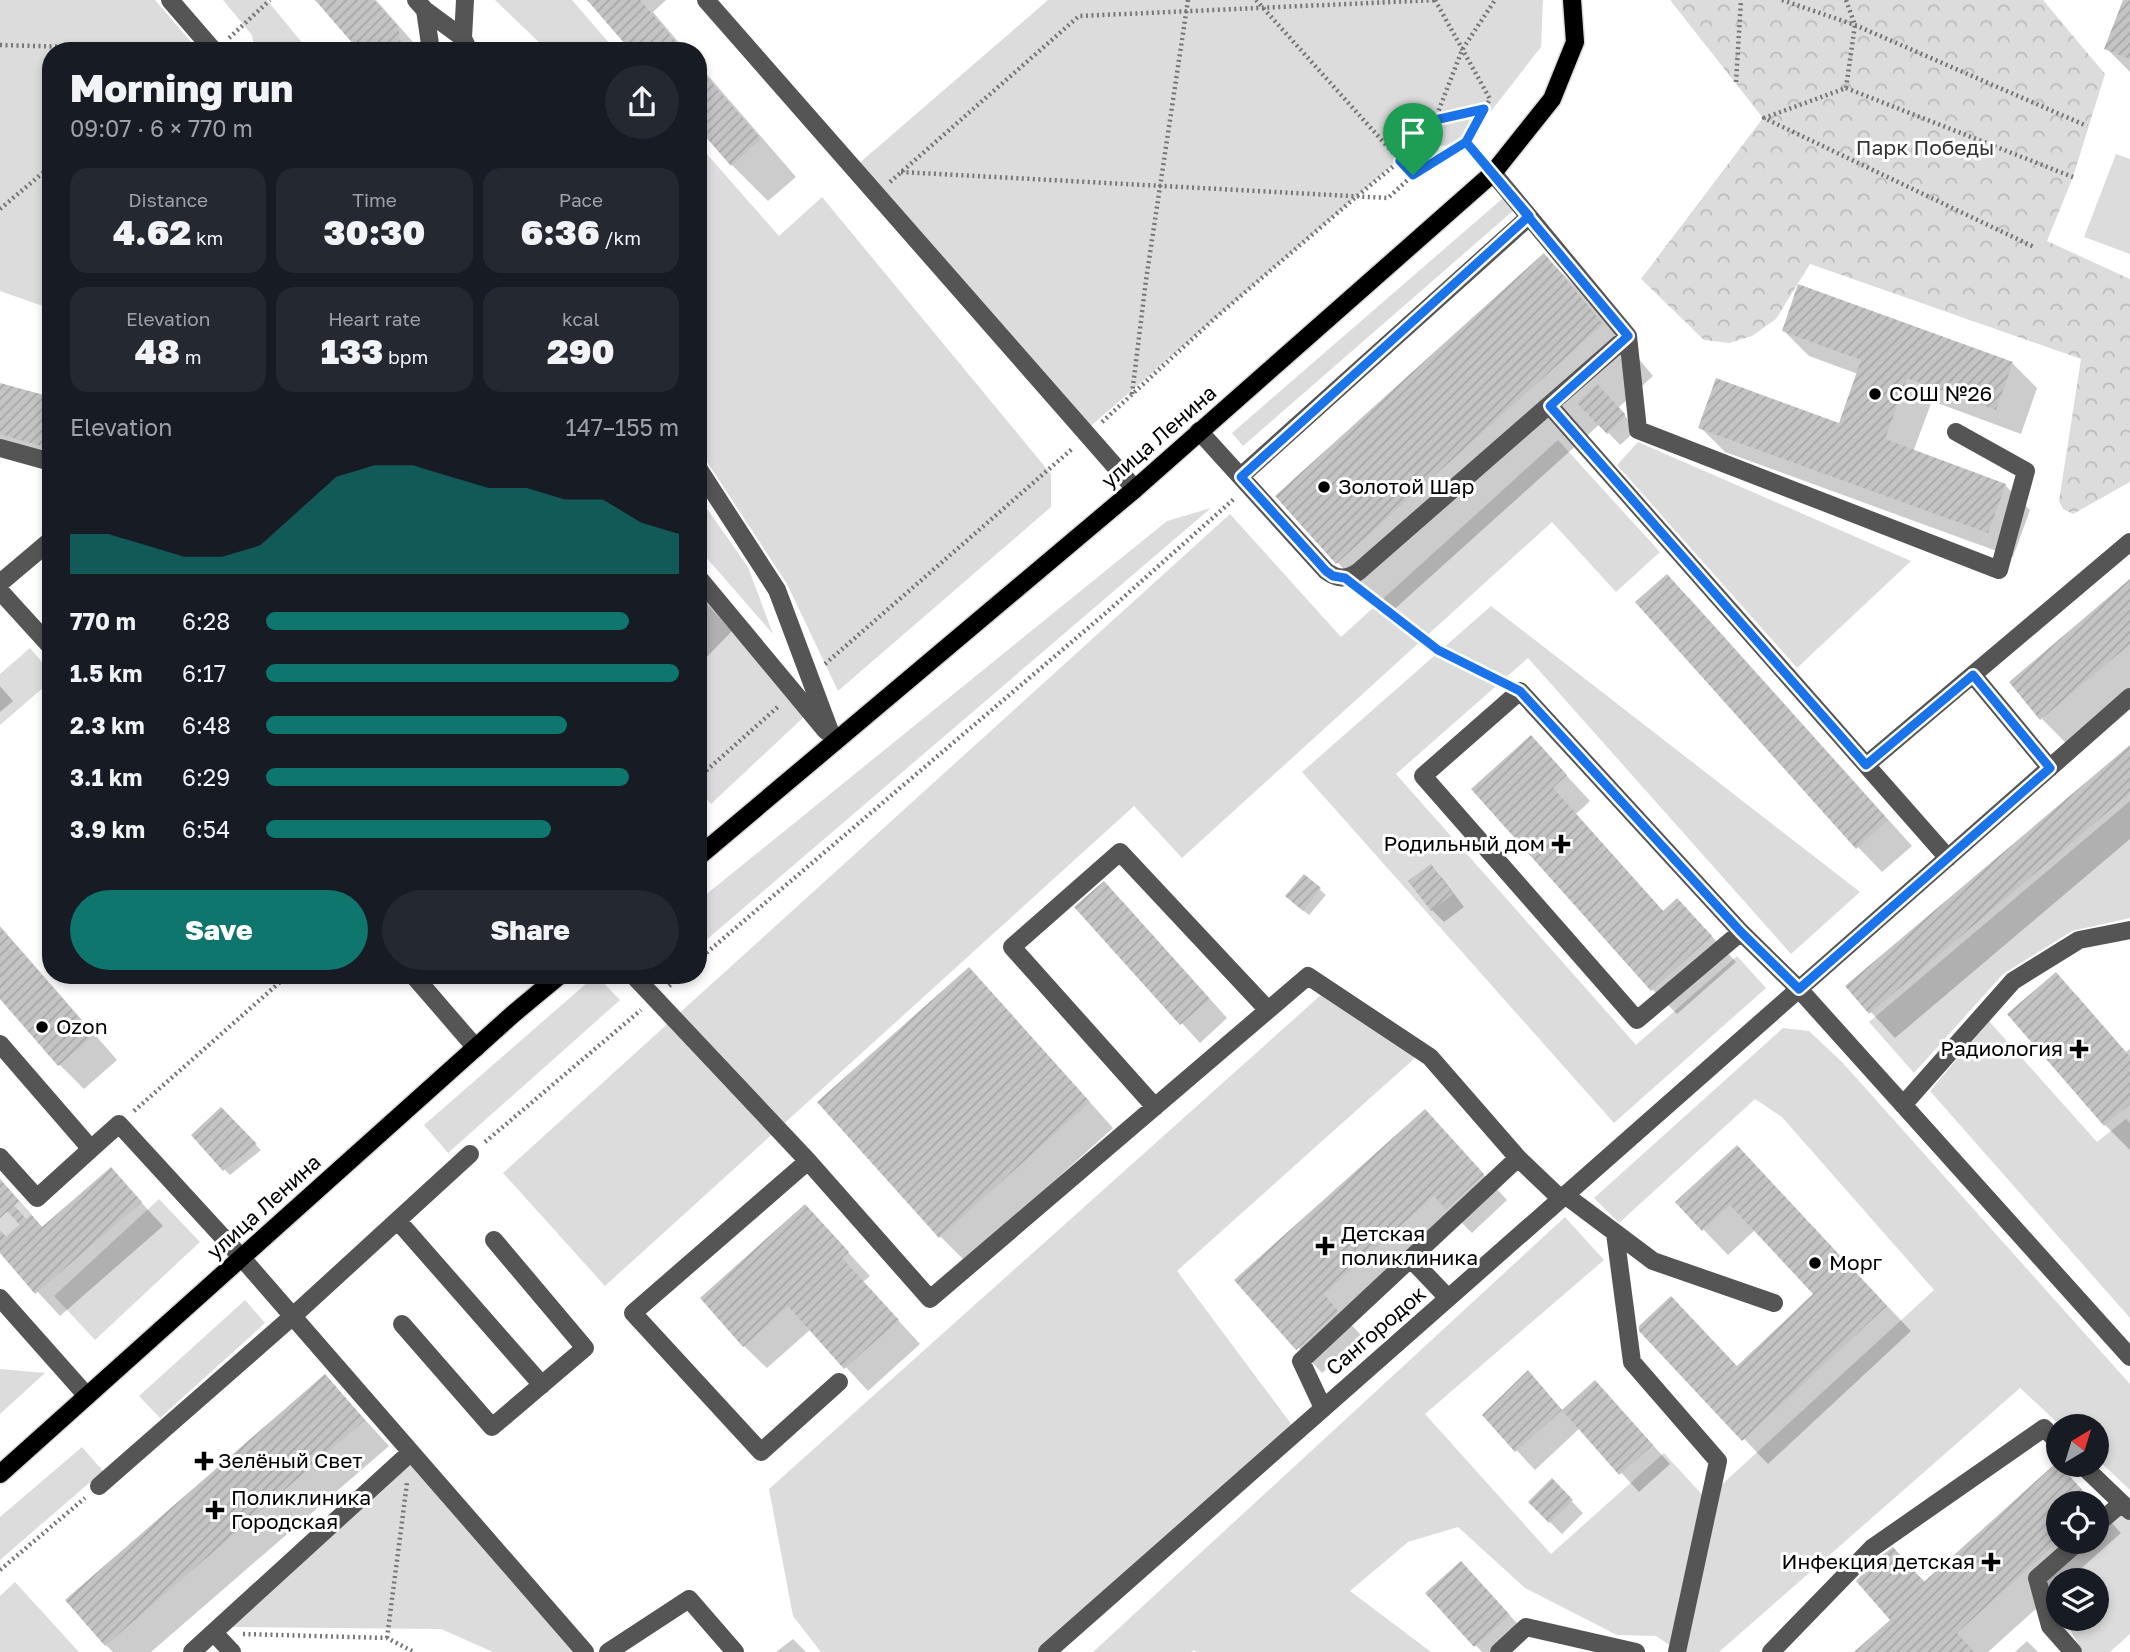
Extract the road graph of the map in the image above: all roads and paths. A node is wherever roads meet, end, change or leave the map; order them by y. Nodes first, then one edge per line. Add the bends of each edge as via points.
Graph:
1 (170, 0) edge
2 (270, 0) edge
3 (466, 0) edge
4 (706, 0) edge
5 (1188, 0) edge
6 (1256, 0) edge
7 (1436, 0) edge
8 (1495, 0) edge
9 (1572, 0) edge
10 (1741, 0) edge
11 (1782, 0) edge
12 (1846, 0) edge
13 (420, 5) edge
14 (1263, 8) junction
15 (1186, 12) junction
16 (1855, 25) junction
17 (214, 42) edge
18 (224, 42) edge
19 (429, 42) edge
20 (464, 42) edge
21 (466, 42) edge
22 (0, 45) edge
23 (42, 46) edge
24 (1462, 50) junction
25 (1736, 82) dead end
26 (1846, 88) junction
27 (1484, 109) junction
28 (1435, 120) junction
29 (2087, 126) dead end
30 (1466, 142) junction
31 (1400, 161) junction
32 (900, 172) junction
33 (1493, 173) junction
34 (42, 174) edge
35 (1413, 175) junction
36 (2073, 177) dead end
37 (1160, 186) junction
38 (878, 196) junction
39 (1356, 197) junction
40 (0, 209) edge
41 (1529, 216) junction
42 (2034, 247) dead end
43 (1628, 336) junction
44 (1132, 395) junction
45 (1550, 406) junction
46 (1199, 431) junction
47 (1956, 432) dead end
48 (1087, 435) junction
49 (0, 448) edge
50 (42, 460) edge
51 (1245, 481) junction
52 (707, 482) edge
53 (1135, 489) junction
54 (2130, 542) edge
55 (42, 548) edge
56 (1345, 578) junction
57 (0, 583) edge
58 (707, 588) edge
59 (0, 591) edge
60 (42, 636) edge
61 (1973, 675) junction
62 (810, 678) junction
63 (1520, 691) junction
64 (794, 692) junction
65 (2130, 697) edge
66 (834, 742) junction
67 (1866, 765) junction
68 (2050, 768) junction
69 (707, 770) edge
70 (707, 849) edge
71 (1948, 858) junction
72 (2130, 930) edge
73 (1741, 932) junction
74 (707, 952) edge
75 (278, 984) edge
76 (421, 984) edge
77 (550, 984) edge
78 (642, 984) edge
79 (671, 984) edge
80 (1799, 989) junction
81 (655, 998) junction
82 (1268, 1010) junction
83 (0, 1044) edge
84 (476, 1048) junction
85 (1903, 1105) junction
86 (1155, 1107) junction
87 (120, 1124) junction
88 (92, 1149) junction
89 (470, 1154) joint
90 (0, 1157) edge
91 (1518, 1157) junction
92 (808, 1161) junction
93 (1563, 1197) junction
94 (398, 1221) junction
95 (1615, 1233) junction
96 (494, 1240) dead end
97 (242, 1258) junction
98 (1411, 1259) junction
99 (0, 1298) edge
100 (1448, 1298) junction
101 (1774, 1303) dead end
102 (293, 1316) junction
103 (402, 1324) dead end
104 (2130, 1357) edge
105 (839, 1382) dead end
106 (542, 1385) junction
107 (87, 1396) junction
108 (1323, 1408) junction
109 (2046, 1430) edge
110 (411, 1452) junction
111 (0, 1474) edge
112 (2095, 1477) edge
113 (99, 1486) joint
114 (2126, 1507) edge
115 (2109, 1517) edge
116 (2064, 1554) edge
117 (0, 1570) edge
118 (214, 1633) junction
119 (387, 1639) junction
120 (192, 1652) edge
121 (232, 1652) edge
122 (414, 1652) edge
123 (585, 1652) edge
124 (608, 1652) edge
125 (735, 1652) edge
126 (1046, 1652) edge
127 (1499, 1652) edge
128 (1636, 1652) edge
129 (1677, 1652) edge
130 (1771, 1652) edge
131 (2073, 1652) edge

1 - 17 street
2 - 18 path
3 - 21 street
4 - 38 street
5 - 15 path
6 - 14 path
7 - 14 path
7 - 24 path
8 - 24 path
9 - 33 main road, улица Ленина via 1575,42 1552,99
10 - 25 path
11 - 16 path
12 - 16 path
13 - 19 street
13 - 20 street
14 - 15 path
14 - 31 path
15 - 32 path via 1079,16
15 - 37 path
16 - 26 path
16 - 29 path
22 - 23 path
24 - 27 path via 1490,99
24 - 28 path
26 - 36 path
26 - 42 path via 1763,118
27 - 28 path
27 - 30 path
28 - 31 path
30 - 33 path
30 - 35 path
31 - 35 path
31 - 39 path
32 - 37 path
32 - 38 path
33 - 41 street
33 - 46 main road, улица Ленина
34 - 40 path
35 - 39 path via 1388,198
37 - 39 path
37 - 44 path
38 - 48 street
39 - 44 path
41 - 43 street
41 - 51 street
43 - 45 street
43 - 47 street via 1638,430 1999,570 2026,471
44 - 48 path
45 - 56 street via 1358,572
45 - 67 street
46 - 51 street
46 - 53 main road, улица Ленина
48 - 53 street
48 - 62 path
49 - 50 street
51 - 56 street via 1326,571
51 - 74 path via 1097,620
52 - 62 street via 777,590
53 - 66 main road, улица Ленина
54 - 61 street
55 - 57 street
56 - 63 path via 1438,650
58 - 64 street
59 - 60 street
61 - 67 street
61 - 68 street
62 - 66 street
63 - 73 street
63 - 73 street via 1423,776 1637,1020
64 - 66 street
64 - 69 path
65 - 68 street, Сангородок
66 - 70 main road, улица Ленина
67 - 71 street
68 - 71 street, Сангородок
71 - 80 street, Сангородок
72 - 85 street via 2079,940 2013,981
73 - 80 street
75 - 87 path
76 - 84 street
77 - 84 main road, улица Ленина
78 - 81 street
79 - 81 path
80 - 85 street
80 - 93 street, Сангородок
81 - 89 path
81 - 92 street
82 - 86 street
82 - 86 street via 1120,852 1012,947
82 - 91 street via 1308,976 1430,1057
83 - 88 street
84 - 97 main road, улица Ленина
85 - 104 street
86 - 92 street via 930,1299
87 - 88 street
87 - 97 street
88 - 90 street via 31,1203
89 - 94 street
91 - 93 street
91 - 98 street
92 - 105 street via 633,1313 761,1452
93 - 95 street
93 - 100 street, Сангородок
94 - 102 street
94 - 106 street
95 - 101 street via 1653,1261
95 - 129 street via 1632,1362 1718,1461
96 - 106 street via 585,1348
97 - 102 street
97 - 107 main road, улица Ленина
98 - 100 street
98 - 108 street via 1301,1361
99 - 107 street
100 - 108 street, Сангородок
102 - 110 street
102 - 113 street
103 - 106 street via 492,1427
107 - 111 main road, улица Ленина
108 - 126 street, Сангородок
109 - 130 street via 1872,1548
110 - 118 street
110 - 119 path
110 - 123 street
112 - 114 street
113 - 117 path
114 - 115 street
116 - 131 street via 2037,1578 2050,1626
118 - 119 path
118 - 120 street
118 - 121 street
119 - 122 path
124 - 125 street via 689,1599
127 - 128 street via 1526,1627

